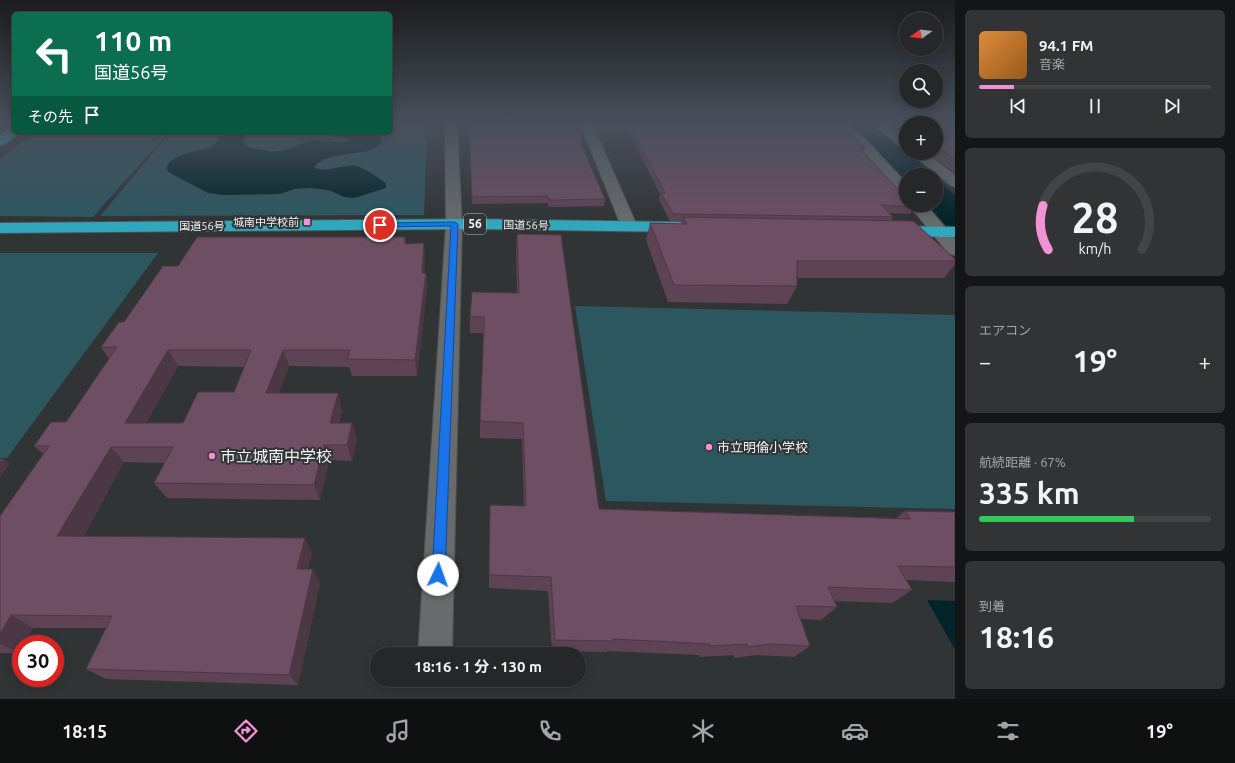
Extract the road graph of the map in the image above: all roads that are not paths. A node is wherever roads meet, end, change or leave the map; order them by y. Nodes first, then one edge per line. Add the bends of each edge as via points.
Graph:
1 (452, 156) edge
2 (599, 156) edge
3 (873, 156) edge
4 (926, 160) edge
5 (955, 182) edge
6 (899, 184) edge
7 (925, 212) edge
8 (454, 224) junction
9 (628, 226) junction
10 (0, 228) edge
11 (698, 228) edge
12 (878, 231) edge
13 (949, 232) edge
14 (955, 250) edge
15 (435, 647) edge

1 - 8 street
2 - 9 street
3 - 6 street
4 - 5 street
7 - 13 street
8 - 9 highway, 国道56号 / 56
8 - 10 highway, 国道56号 / 56
8 - 15 street
9 - 11 highway, 国道56号 / 56
12 - 13 highway
13 - 14 street

